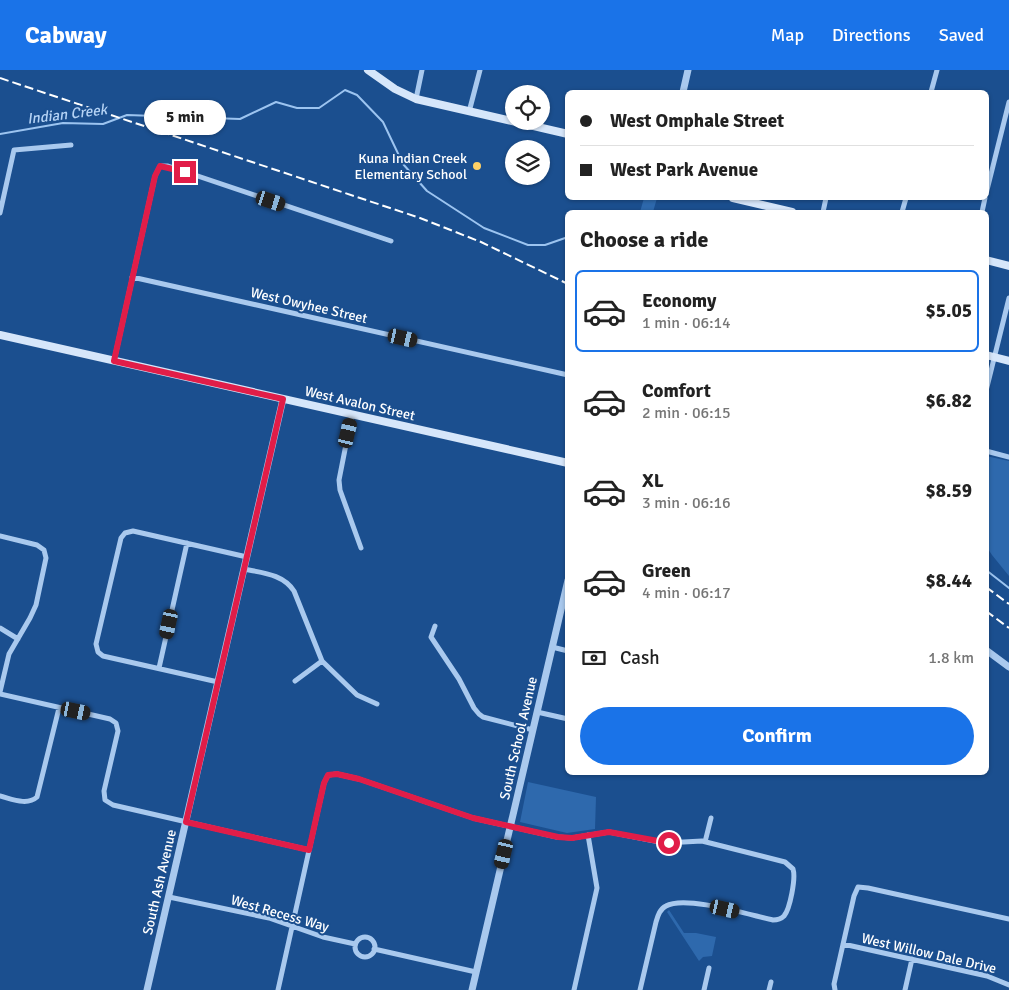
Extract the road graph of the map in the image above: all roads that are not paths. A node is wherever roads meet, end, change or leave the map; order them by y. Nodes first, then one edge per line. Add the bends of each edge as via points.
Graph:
1 (368, 70) edge
2 (422, 70) edge
3 (480, 70) edge
4 (688, 70) edge
5 (937, 70) edge
6 (683, 90) edge
7 (932, 90) edge
8 (416, 99) junction
9 (1009, 102) edge
10 (469, 112) junction
11 (565, 133) edge
12 (71, 145) dead end
13 (989, 184) edge
14 (742, 200) edge
15 (784, 210) edge
16 (0, 213) edge
17 (391, 241) dead end
18 (989, 261) edge
19 (1009, 266) edge
20 (132, 277) junction
21 (1009, 298) edge
22 (0, 335) edge
23 (989, 356) edge
24 (995, 357) junction
25 (114, 361) junction
26 (1009, 361) edge
27 (565, 374) edge
28 (989, 380) edge
29 (283, 399) junction
30 (352, 414) junction
31 (989, 452) edge
32 (1009, 457) edge
33 (565, 462) edge
34 (0, 536) edge
35 (187, 543) junction
36 (361, 548) dead end
37 (247, 557) junction
38 (244, 569) junction
39 (565, 593) edge
40 (435, 626) dead end
41 (0, 628) edge
42 (18, 639) junction
43 (552, 647) junction
44 (565, 650) edge
45 (989, 652) edge
46 (322, 661) junction
47 (1009, 667) edge
48 (159, 668) junction
49 (295, 681) dead end
50 (218, 682) junction
51 (0, 693) edge
52 (377, 704) dead end
53 (59, 708) junction
54 (537, 712) junction
55 (565, 718) edge
56 (533, 730) junction
57 (0, 796) edge
58 (711, 818) dead end
59 (186, 822) junction
60 (510, 826) junction
61 (588, 835) junction
62 (705, 842) junction
63 (309, 850) junction
64 (168, 896) junction
65 (1009, 919) edge
66 (293, 926) junction
67 (355, 944) junction
68 (843, 944) junction
69 (374, 949) junction
70 (912, 959) junction
71 (709, 968) dead end
72 (476, 972) junction
73 (771, 982) dead end
74 (1009, 988) edge
75 (147, 990) edge
76 (278, 990) edge
77 (472, 990) edge
78 (574, 990) edge
79 (640, 990) edge
80 (704, 990) edge
81 (769, 990) edge
82 (834, 990) edge
83 (905, 990) edge

1 - 8 main road
2 - 8 street
3 - 10 street
4 - 6 street
5 - 7 street
8 - 10 main road
9 - 13 street
10 - 11 main road
12 - 16 street via 14,150
14 - 15 main road
17 - 20 street via 160,166
18 - 19 main road
20 - 25 street
20 - 27 street, West Owyhee Street
21 - 24 street
22 - 25 main road, West Avalon Street
23 - 24 main road
24 - 26 main road
24 - 28 street
25 - 29 main road, West Avalon Street
29 - 30 main road, West Avalon Street
29 - 37 street, South Ash Avenue
30 - 33 main road, West Avalon Street
30 - 36 street via 338,480
31 - 32 street
34 - 42 street via 38,545 46,558 36,605
35 - 37 street
35 - 48 street
35 - 48 street via 133,531 125,533 118,548 96,644 103,656
37 - 38 street, South Ash Avenue
38 - 46 street via 289,582
38 - 50 street, South Ash Avenue
39 - 43 street, South School Avenue
40 - 56 street via 433,641 479,714
41 - 42 street
42 - 51 street via 8,659
43 - 44 street
43 - 54 street, South School Avenue
45 - 47 street
46 - 49 street
46 - 52 street via 357,695
48 - 50 street
50 - 59 street, South Ash Avenue
51 - 53 street
53 - 57 street via 39,793 33,800 25,802
53 - 59 street via 116,723 118,731 104,791 106,800 113,805
54 - 55 street
54 - 56 street, South School Avenue
56 - 60 street, South School Avenue
58 - 62 street
59 - 63 street
59 - 64 street, South Ash Avenue
60 - 61 street via 558,837
60 - 63 street via 473,818 359,779 328,775
60 - 72 street, South School Avenue
61 - 62 street via 609,832 665,843
61 - 78 street via 597,888
62 - 79 street via 785,862 793,868 795,877 788,910 782,918 773,920 679,902 664,906 658,913
63 - 66 street
64 - 66 street, West Recess Way
64 - 75 street, South Ash Avenue
65 - 68 street via 858,887
66 - 67 street, West Recess Way
66 - 76 street
67 - 69 street, West Recess Way via 360,938 367,937 373,941
67 - 69 street, West Recess Way via 356,952 363,956 370,955
68 - 70 street, West Willow Dale Drive
68 - 82 street
69 - 72 street, West Recess Way
70 - 74 street, West Willow Dale Drive via 987,976
70 - 83 street
71 - 80 street
72 - 77 street, South School Avenue
73 - 81 street

